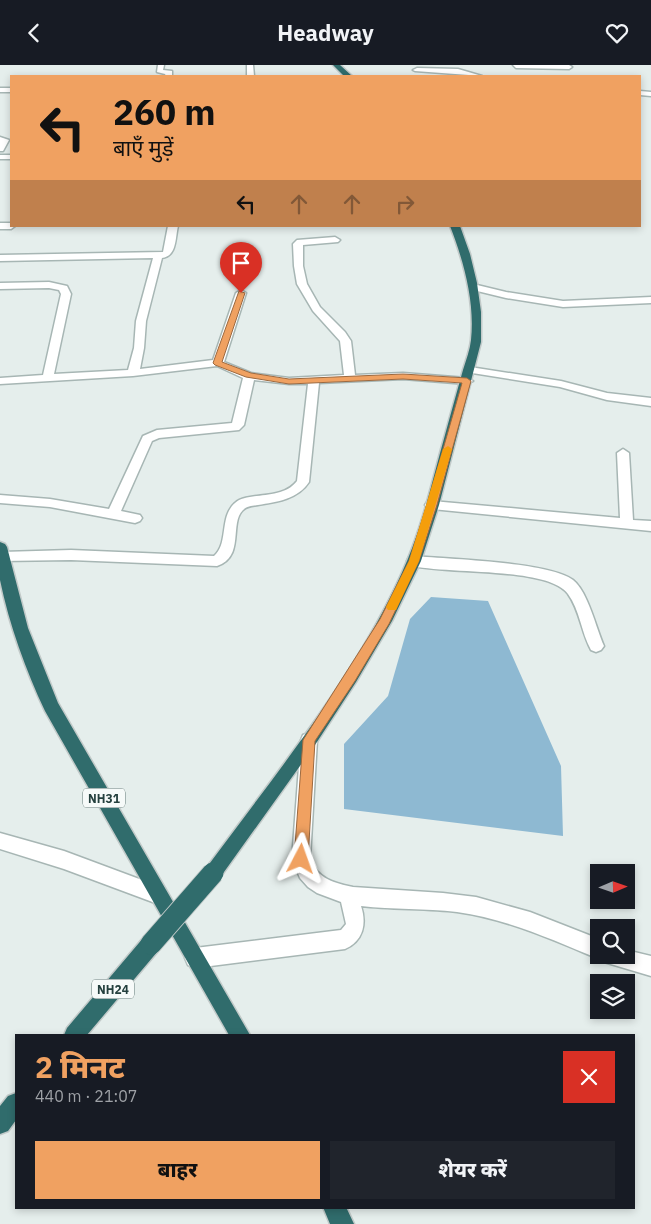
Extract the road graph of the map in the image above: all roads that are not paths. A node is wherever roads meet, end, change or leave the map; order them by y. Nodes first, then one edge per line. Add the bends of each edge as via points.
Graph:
1 (161, 65) edge
2 (250, 65) edge
3 (336, 65) edge
4 (516, 66) edge
5 (569, 67) dead end
6 (416, 70) edge
7 (521, 74) dead end
8 (169, 75) edge
9 (251, 75) edge
10 (347, 75) edge
11 (474, 75) edge
12 (5, 139) edge
13 (0, 149) edge
14 (173, 227) edge
15 (455, 227) edge
16 (335, 240) dead end
17 (158, 256) junction
18 (0, 258) edge
19 (0, 286) edge
20 (473, 287) junction
21 (241, 293) dead end
22 (651, 300) edge
23 (218, 363) junction
24 (133, 373) junction
25 (249, 375) junction
26 (469, 375) junction
27 (48, 378) junction
28 (350, 378) junction
29 (314, 380) junction
30 (0, 381) edge
31 (651, 402) edge
32 (623, 453) dead end
33 (0, 499) edge
34 (432, 505) junction
35 (114, 513) junction
36 (135, 518) dead end
37 (626, 524) junction
38 (651, 526) edge
39 (1, 552) edge
40 (414, 561) junction
41 (596, 646) dead end
42 (309, 740) junction
43 (0, 841) edge
44 (158, 895) junction
45 (348, 895) junction
46 (590, 945) edge
47 (195, 958) junction
48 (635, 962) edge
49 (651, 966) edge
50 (75, 1034) edge
51 (239, 1034) edge
52 (15, 1105) edge
53 (0, 1123) edge
54 (335, 1209) edge
55 (342, 1224) edge

1 - 8 street via 159,71
2 - 9 street
3 - 10 highway
4 - 5 street
4 - 7 street
6 - 11 street via 458,71
12 - 13 street
14 - 17 street via 168,253
15 - 20 highway, NH24 via 470,267
16 - 28 street via 300,242 299,278 323,316 343,337
17 - 18 street
17 - 24 street via 141,321
19 - 27 street via 49,285 63,288 66,294
20 - 22 street via 563,304
20 - 26 highway, NH24 via 476,343
21 - 23 street
23 - 24 street
23 - 25 street
24 - 27 street
25 - 29 street via 289,381
25 - 35 street via 235,427 157,433 147,439
26 - 28 street
26 - 31 street via 561,384
26 - 34 highway, NH24
27 - 30 street
28 - 29 street
29 - 39 street via 301,487 289,494 241,503 234,512 226,553 217,561
32 - 37 street
33 - 35 street
34 - 37 street
34 - 40 highway, NH24
35 - 36 street
37 - 38 street
39 - 44 highway, NH31 via 33,666 51,706
40 - 41 street via 563,579 574,591
40 - 42 highway, NH24 via 385,621
42 - 45 street via 301,859 307,876 324,887
42 - 50 highway, NH24, bridge via 214,873
43 - 44 street via 64,860
44 - 47 highway, NH31
45 - 46 street via 459,903 530,922
45 - 47 street via 356,927 345,939
47 - 51 highway, NH31
48 - 49 street
52 - 53 highway
54 - 55 highway

